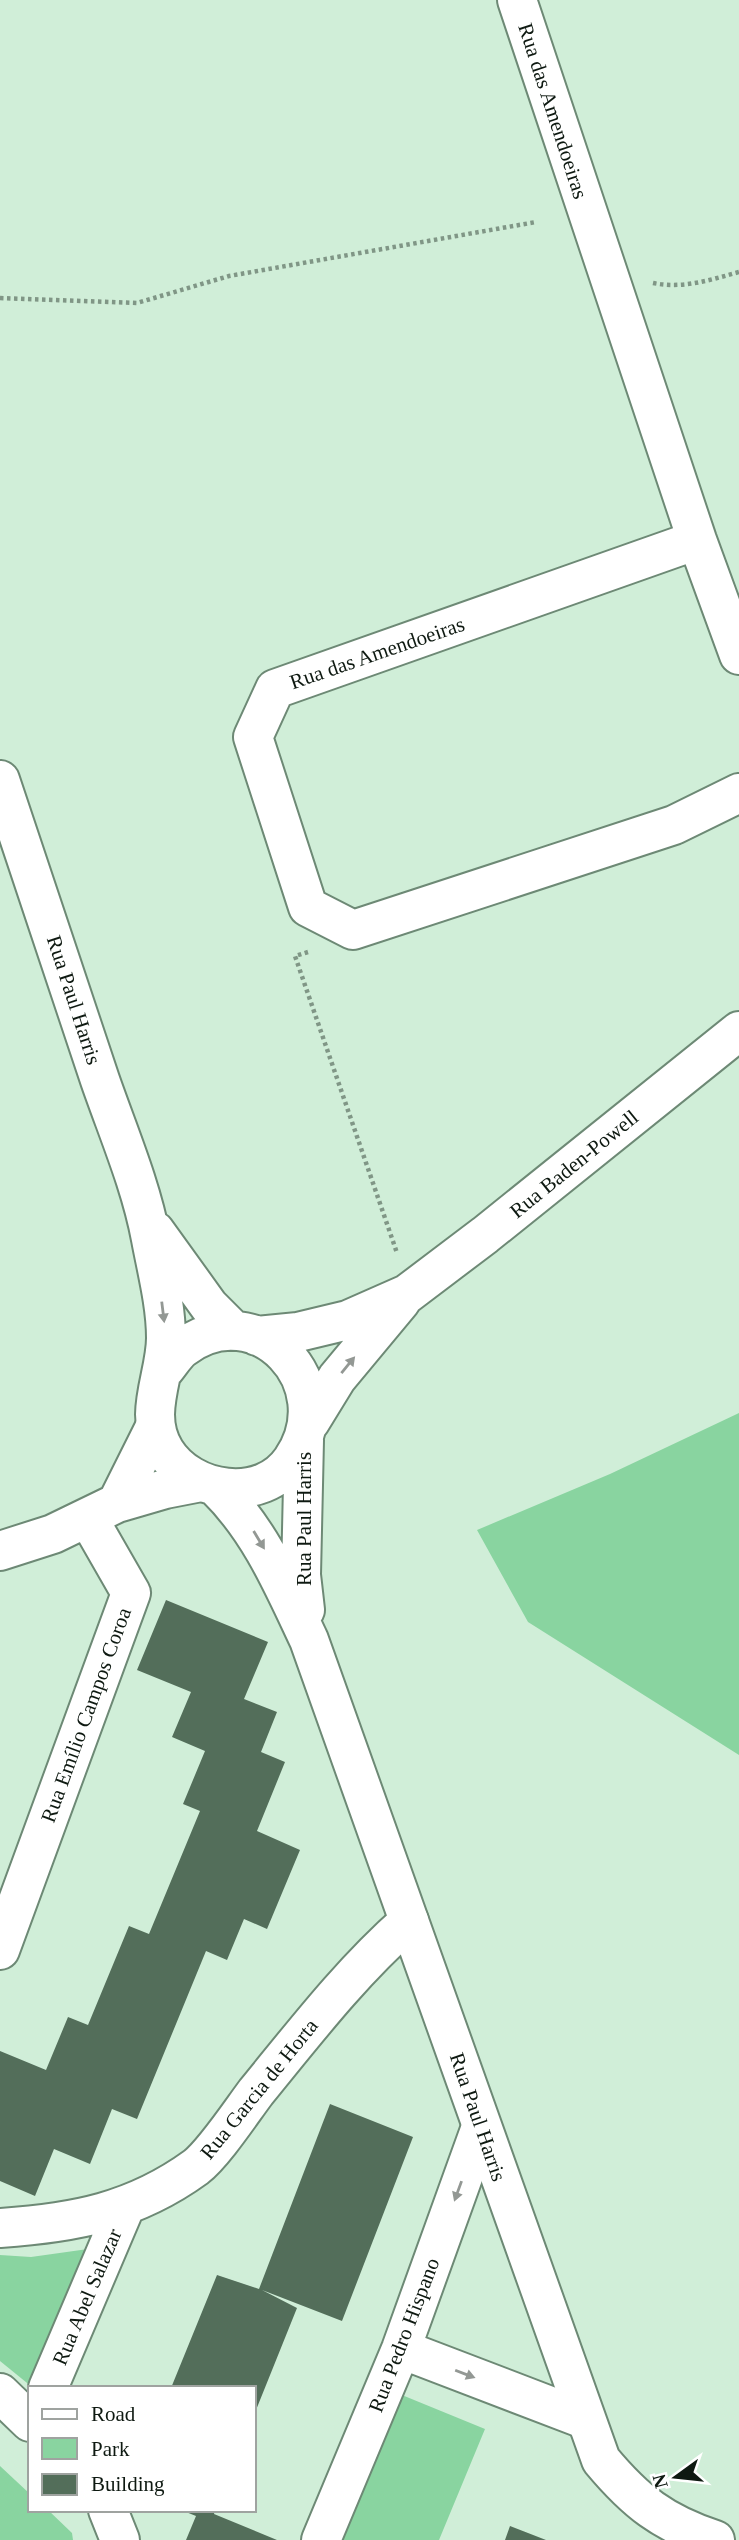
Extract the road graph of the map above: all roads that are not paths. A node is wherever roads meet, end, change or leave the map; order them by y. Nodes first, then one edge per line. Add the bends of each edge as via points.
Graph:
1 (517, 0) edge
2 (697, 540) junction
3 (739, 655) edge
4 (0, 779) edge
5 (739, 793) edge
6 (739, 1031) edge
7 (147, 1221) junction
8 (403, 1277) junction
9 (246, 1334) junction
10 (165, 1369) junction
11 (155, 1427) junction
12 (307, 1431) junction
13 (208, 1485) junction
14 (102, 1511) junction
15 (0, 1551) edge
16 (309, 1640) junction
17 (409, 1921) junction
18 (4, 1928) edge
19 (481, 2127) junction
20 (125, 2207) junction
21 (0, 2228) edge
22 (401, 2349) junction
23 (49, 2386) edge
24 (0, 2393) edge
25 (584, 2419) junction
26 (28, 2420) edge
27 (109, 2512) edge
28 (120, 2540) edge
29 (321, 2540) edge
30 (715, 2540) edge

1 - 2 street, Rua das Amendoeiras
2 - 3 street, Rua das Amendoeiras
2 - 5 street, Rua das Amendoeiras via 275,689 253,737 308,907 353,930 674,825
4 - 7 street, Rua Paul Harris
6 - 8 street, Rua Baden-Powell via 485,1236
7 - 9 street via 209,1306
7 -> 10 street via 166,1335
8 - 9 street via 348,1320 298,1332
12 -> 8 street
9 - 10 street via 207,1335 183,1348
9 - 12 street via 281,1349 298,1369 308,1395
10 - 11 street via 154,1397
11 - 13 street via 164,1450 180,1469
11 - 14 street
12 - 13 street via 290,1463 269,1480 243,1488
12 - 16 street, Rua Paul Harris via 300,1575
13 - 14 street via 166,1489
13 -> 16 street, Rua Paul Harris via 238,1508 254,1531
14 - 15 street
14 - 18 street, Rua Emílio Campos Coroa via 131,1593
16 - 17 street, Rua Paul Harris
17 - 19 street, Rua Paul Harris
17 - 20 street, Rua Garcia de Horta via 332,1997 198,2166
19 -> 22 street, Rua Pedro Hispano
19 - 25 street, Rua Paul Harris
20 - 21 street, Rua Garcia de Horta via 63,2224
20 - 23 street, Rua Abel Salazar
22 -> 25 street
22 - 29 street, Rua Pedro Hispano
24 - 26 street
25 - 30 street, Rua Paul Harris via 601,2460 626,2490 684,2530
27 - 28 street

